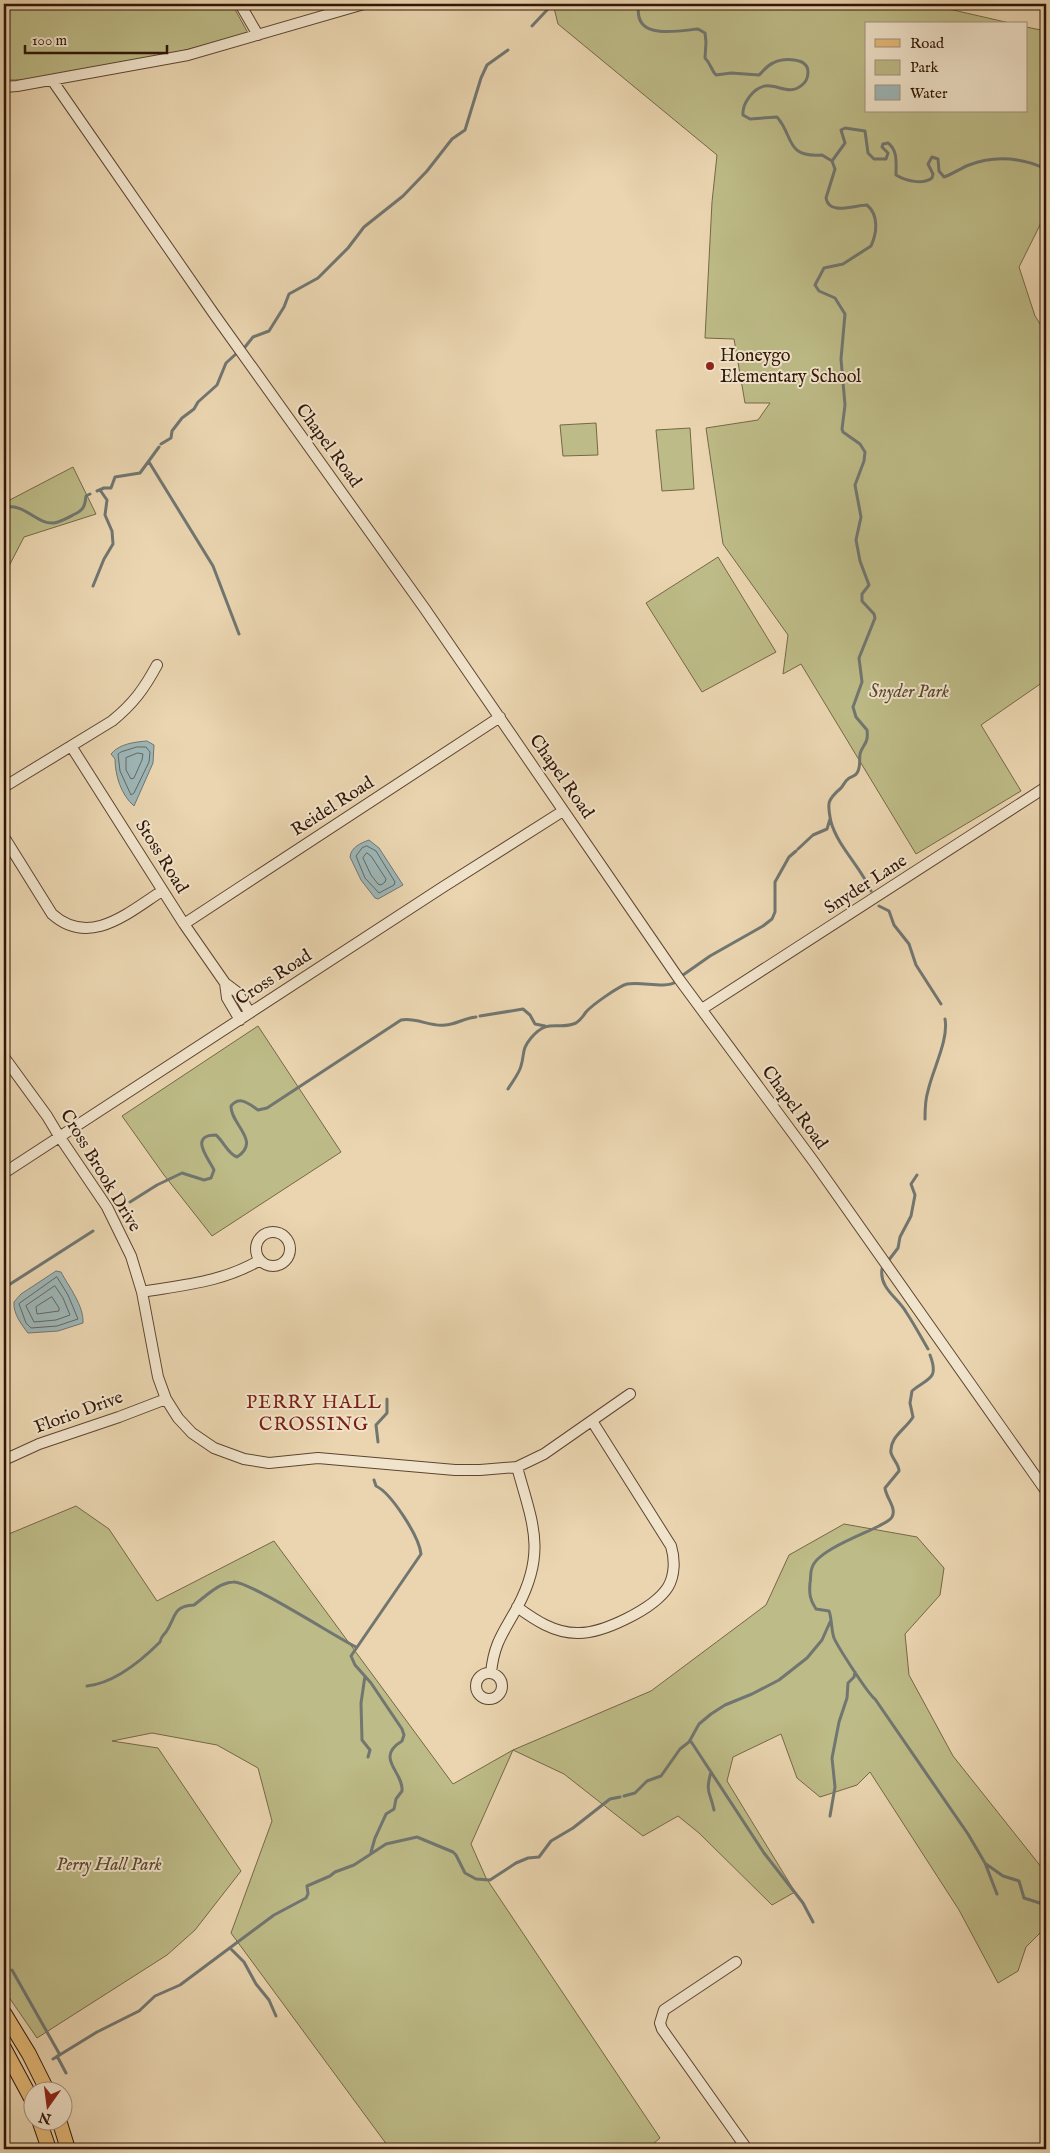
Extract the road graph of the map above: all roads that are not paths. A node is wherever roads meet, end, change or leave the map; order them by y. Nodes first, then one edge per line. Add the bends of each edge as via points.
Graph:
1 (240, 4) edge
2 (364, 4) edge
3 (258, 35) junction
4 (52, 80) junction
5 (4, 87) edge
6 (158, 665) dead end
7 (500, 717) junction
8 (71, 746) junction
9 (4, 787) edge
10 (1046, 787) edge
11 (563, 811) junction
12 (4, 836) edge
13 (162, 891) junction
14 (184, 924) junction
15 (225, 983) junction
16 (702, 1009) junction
17 (250, 1013) junction
18 (240, 1020) junction
19 (4, 1057) edge
20 (59, 1136) junction
21 (4, 1173) edge
22 (260, 1260) dead end
23 (142, 1292) junction
24 (630, 1394) dead end
25 (166, 1398) junction
26 (592, 1421) junction
27 (4, 1460) edge
28 (517, 1467) junction
29 (1046, 1490) edge
30 (517, 1608) junction
31 (491, 1673) dead end
32 (1046, 1952) edge
33 (1046, 1961) edge
34 (736, 1962) dead end
35 (4, 2013) edge
36 (4, 2048) edge
37 (42, 2080) edge
38 (22, 2081) edge
39 (42, 2130) edge
40 (62, 2130) edge
41 (48, 2149) edge
42 (68, 2149) edge
43 (747, 2149) edge

1 - 3 street
2 - 3 street
3 - 4 street via 188,55
4 - 5 street
4 - 7 street, Chapel Road
6 - 8 street via 141,694 127,708
7 - 11 street, Chapel Road
7 - 14 street, Reidel Road
8 - 9 street
8 - 13 street, Stoss Road
10 - 16 street, Snyder Lane
11 - 16 street, Chapel Road
11 - 17 street, Cross Road
12 - 13 street via 52,914 72,926 98,928 110,924
13 - 14 street, Stoss Road
14 - 15 street, Stoss Road
15 - 17 street, Stoss Road via 237,992
15 - 18 street, Stoss Road via 227,998
16 - 29 street, Chapel Road
17 - 18 street, Cross Road
18 - 20 street, Cross Road
19 - 20 street, Cross Brook Drive
20 - 21 street, Cross Road
20 - 23 street, Cross Brook Drive via 107,1207 131,1256
22 - 23 street via 241,1271 215,1279
23 - 25 street, Cross Brook Drive via 158,1376
24 - 26 street, Cross Brook Drive
25 - 27 street, Florio Drive
25 - 28 street, Cross Brook Drive via 192,1433 214,1448 244,1459 269,1463 318,1458 480,1470
26 - 28 street, Cross Brook Drive via 544,1454
26 - 30 street via 671,1546 674,1563 668,1587 634,1614 606,1629 589,1633 575,1634 552,1628
28 - 30 street via 534,1529 535,1550 532,1576
30 - 31 street via 496,1643
32 - 33 street
34 - 43 street via 664,2010 660,2023
35 - 37 main road
36 - 38 main road
39 - 41 main road
40 - 42 main road

